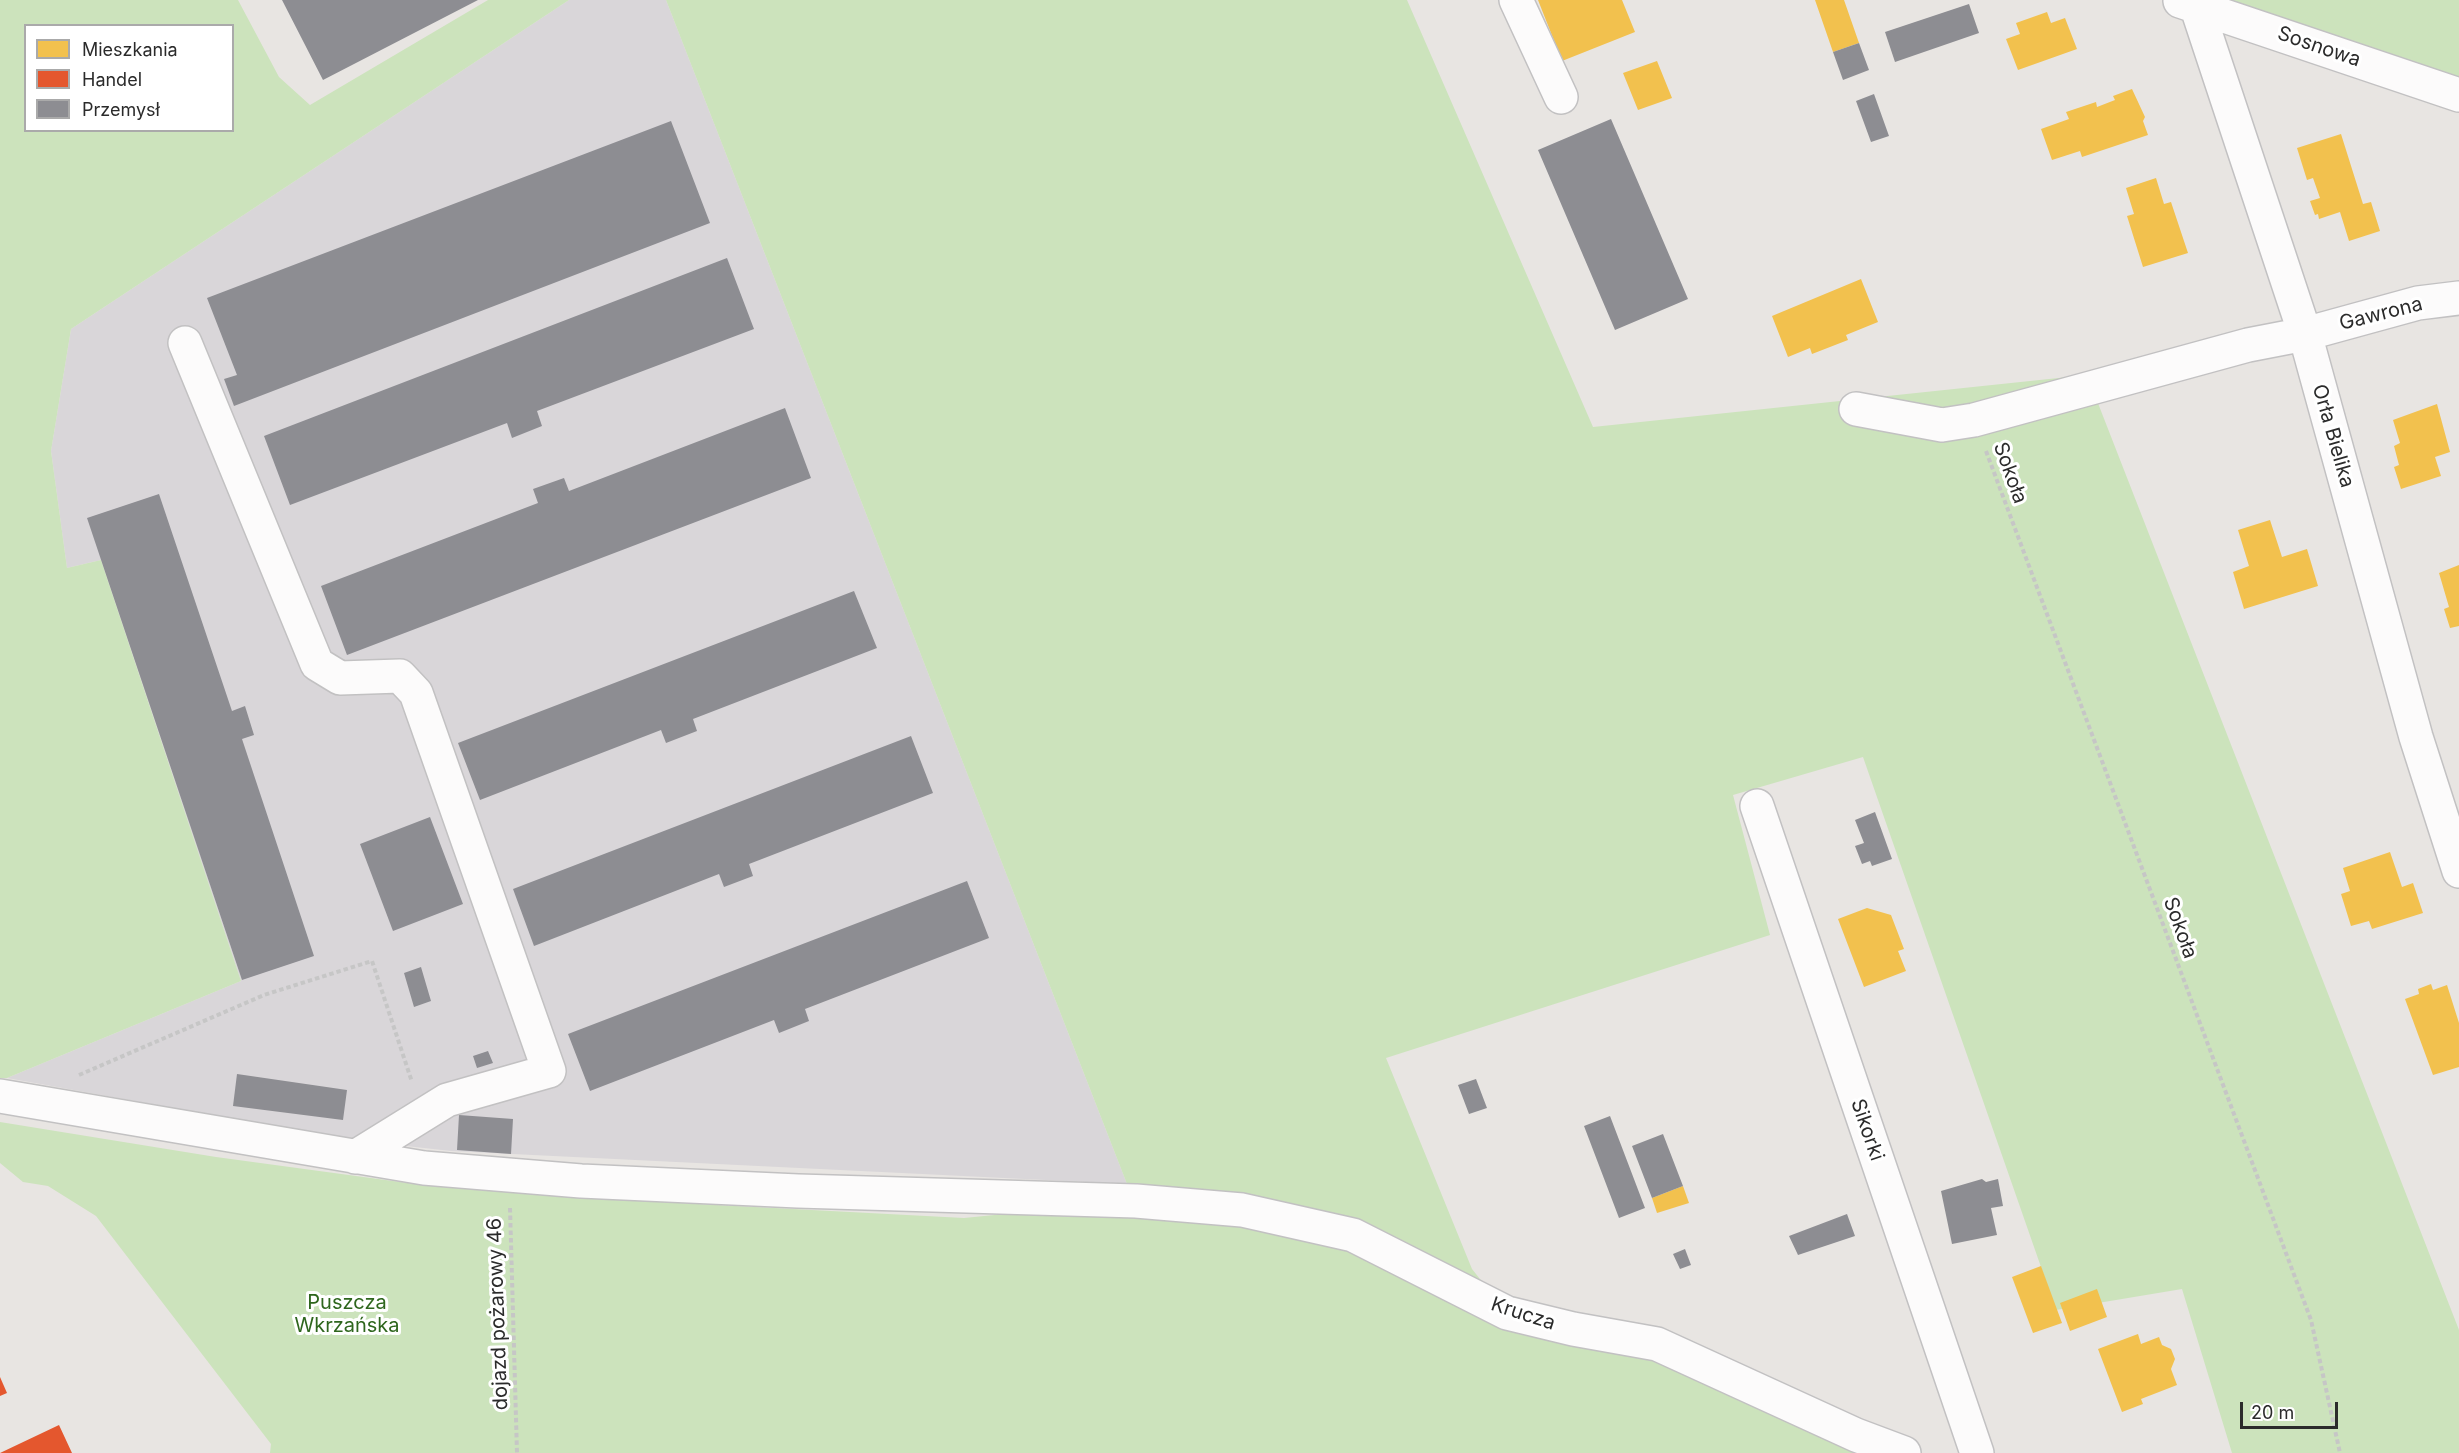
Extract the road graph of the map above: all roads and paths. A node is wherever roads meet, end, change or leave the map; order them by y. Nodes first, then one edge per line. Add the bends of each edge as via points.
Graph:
1 (1516, 0) edge
2 (2187, 2) edge
3 (2459, 95) edge
4 (1561, 97) dead end
5 (2459, 298) edge
6 (2305, 334) junction
7 (185, 343) dead end
8 (1856, 409) dead end
9 (1974, 420) junction
10 (1757, 807) dead end
11 (2459, 871) edge
12 (78, 1076) dead end
13 (0, 1096) edge
14 (423, 1114) junction
15 (355, 1157) junction
16 (509, 1175) junction
17 (518, 1453) edge
18 (1904, 1453) edge
19 (1977, 1453) edge
20 (2340, 1453) edge

1 - 4 street
2 - 3 street, Sosnowa
2 - 6 street, Orła Bielika
5 - 6 street, Gawrona via 2418,303
6 - 9 street, Gawrona via 2248,345
6 - 11 street, Orła Bielika via 2416,737
7 - 14 street via 317,664 340,678 400,676 417,693 549,1071 447,1100
8 - 9 street, Gawrona via 1942,425
9 - 20 path, Sokoła via 2311,1320
10 - 19 street, Sikorki
12 - 14 path via 264,995 372,961
13 - 15 street, Krucza
14 - 15 street
15 - 16 street, Krucza
16 - 17 path, dojazd pożarowy 46
16 - 18 street, Krucza via 798,1191 1136,1201 1242,1210 1353,1235 1506,1312 1657,1344

